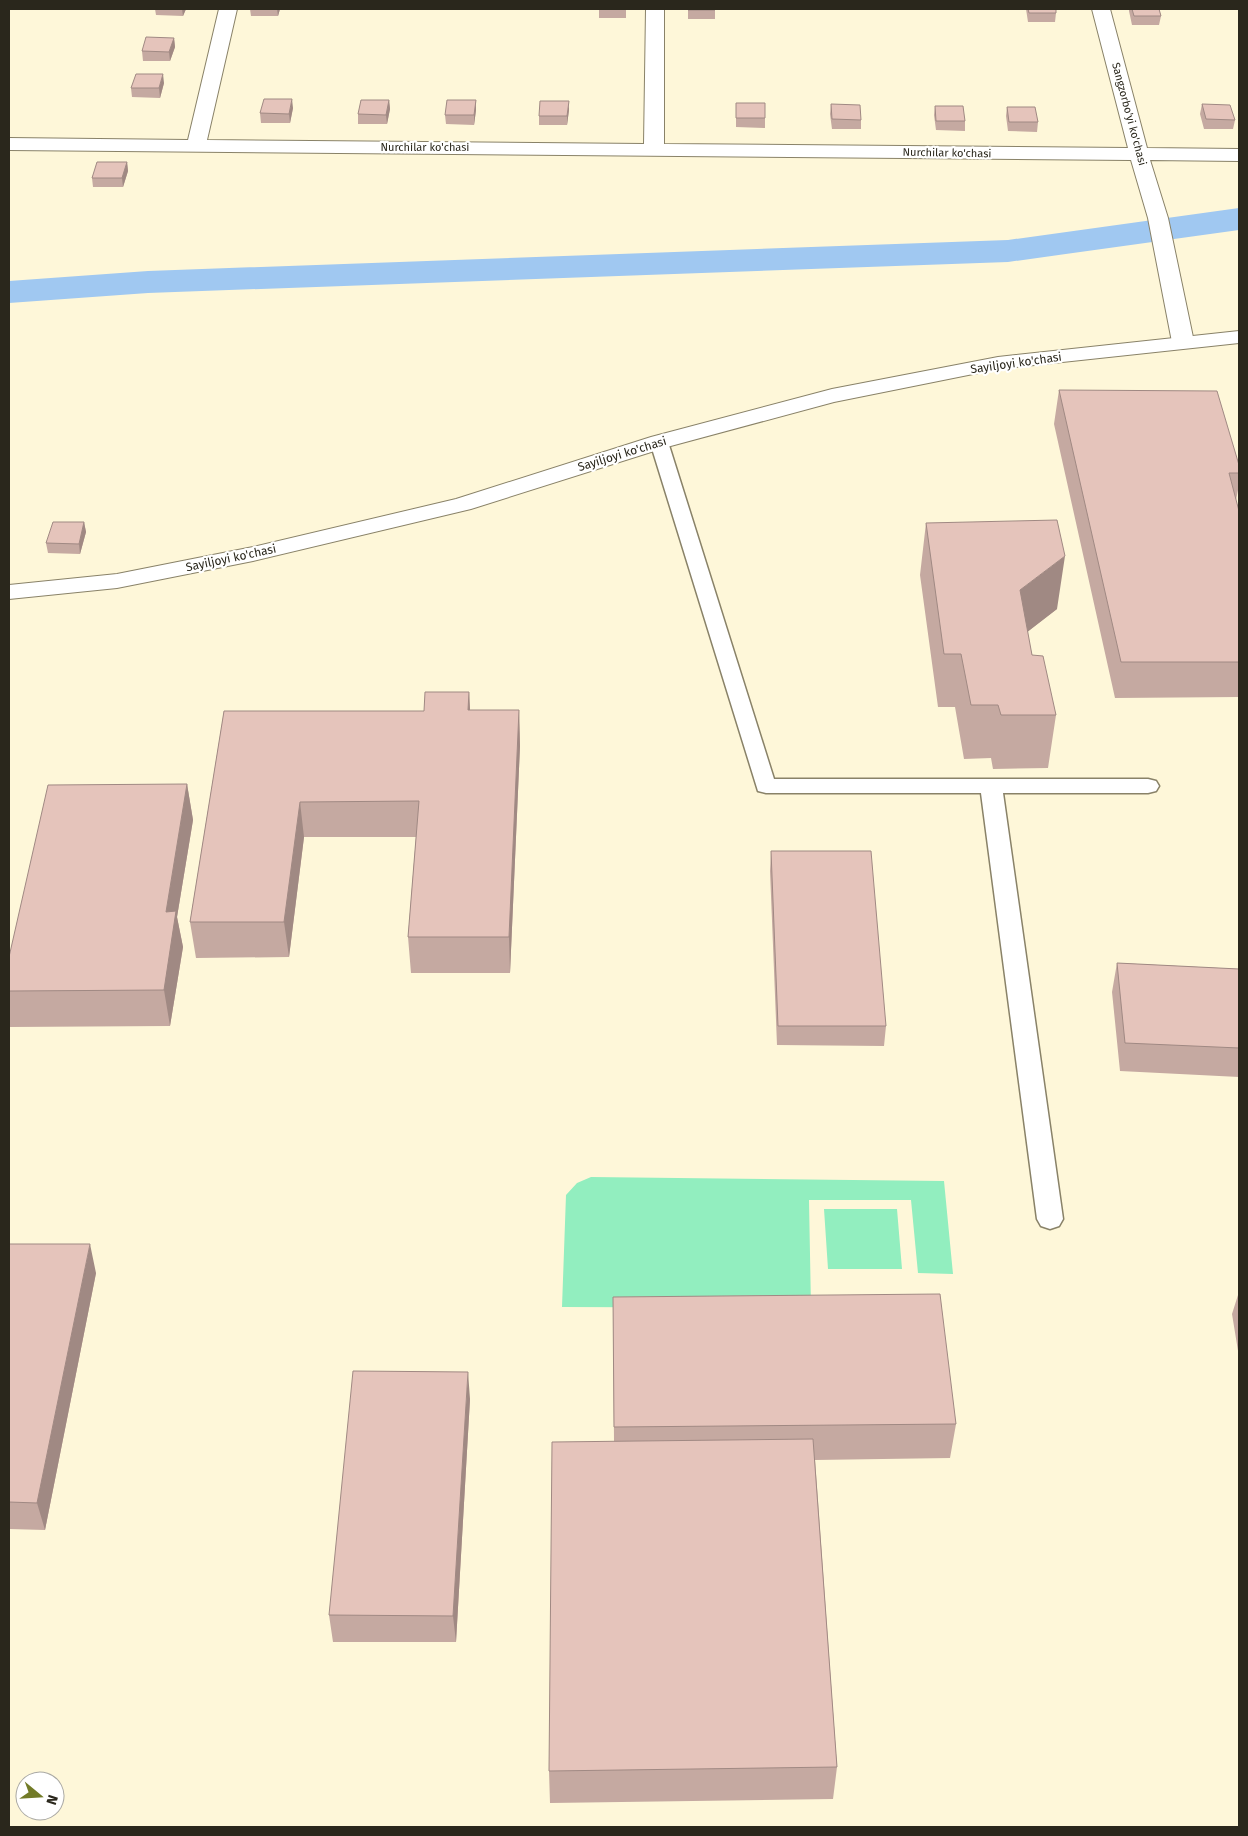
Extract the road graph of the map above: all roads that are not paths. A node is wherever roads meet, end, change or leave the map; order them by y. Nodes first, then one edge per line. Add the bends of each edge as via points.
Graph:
1 (228, 9) edge
2 (655, 9) edge
3 (1101, 9) edge
4 (9, 144) edge
5 (196, 145) junction
6 (654, 149) junction
7 (1140, 155) junction
8 (1239, 155) edge
9 (1239, 337) edge
10 (1183, 342) junction
11 (659, 442) junction
12 (9, 592) edge
13 (992, 786) junction
14 (1148, 786) dead end
15 (1050, 1219) dead end

1 - 5 street
2 - 6 street
3 - 7 street, Sangzorbo'yi ko'chasi
4 - 5 street, Nurchilar ko'chasi
5 - 6 street, Nurchilar ko'chasi
6 - 7 street, Nurchilar ko'chasi
7 - 8 street, Nurchilar ko'chasi
7 - 10 street, Sangzorbo'yi ko'chasi via 1158,218
9 - 10 street, Sayiljoyi ko'chasi
10 - 11 street, Sayiljoyi ko'chasi via 998,364 832,396
11 - 12 street, Sayiljoyi ko'chasi via 464,504 253,554 117,581
11 - 13 lane via 766,786
13 - 14 lane
13 - 15 lane

